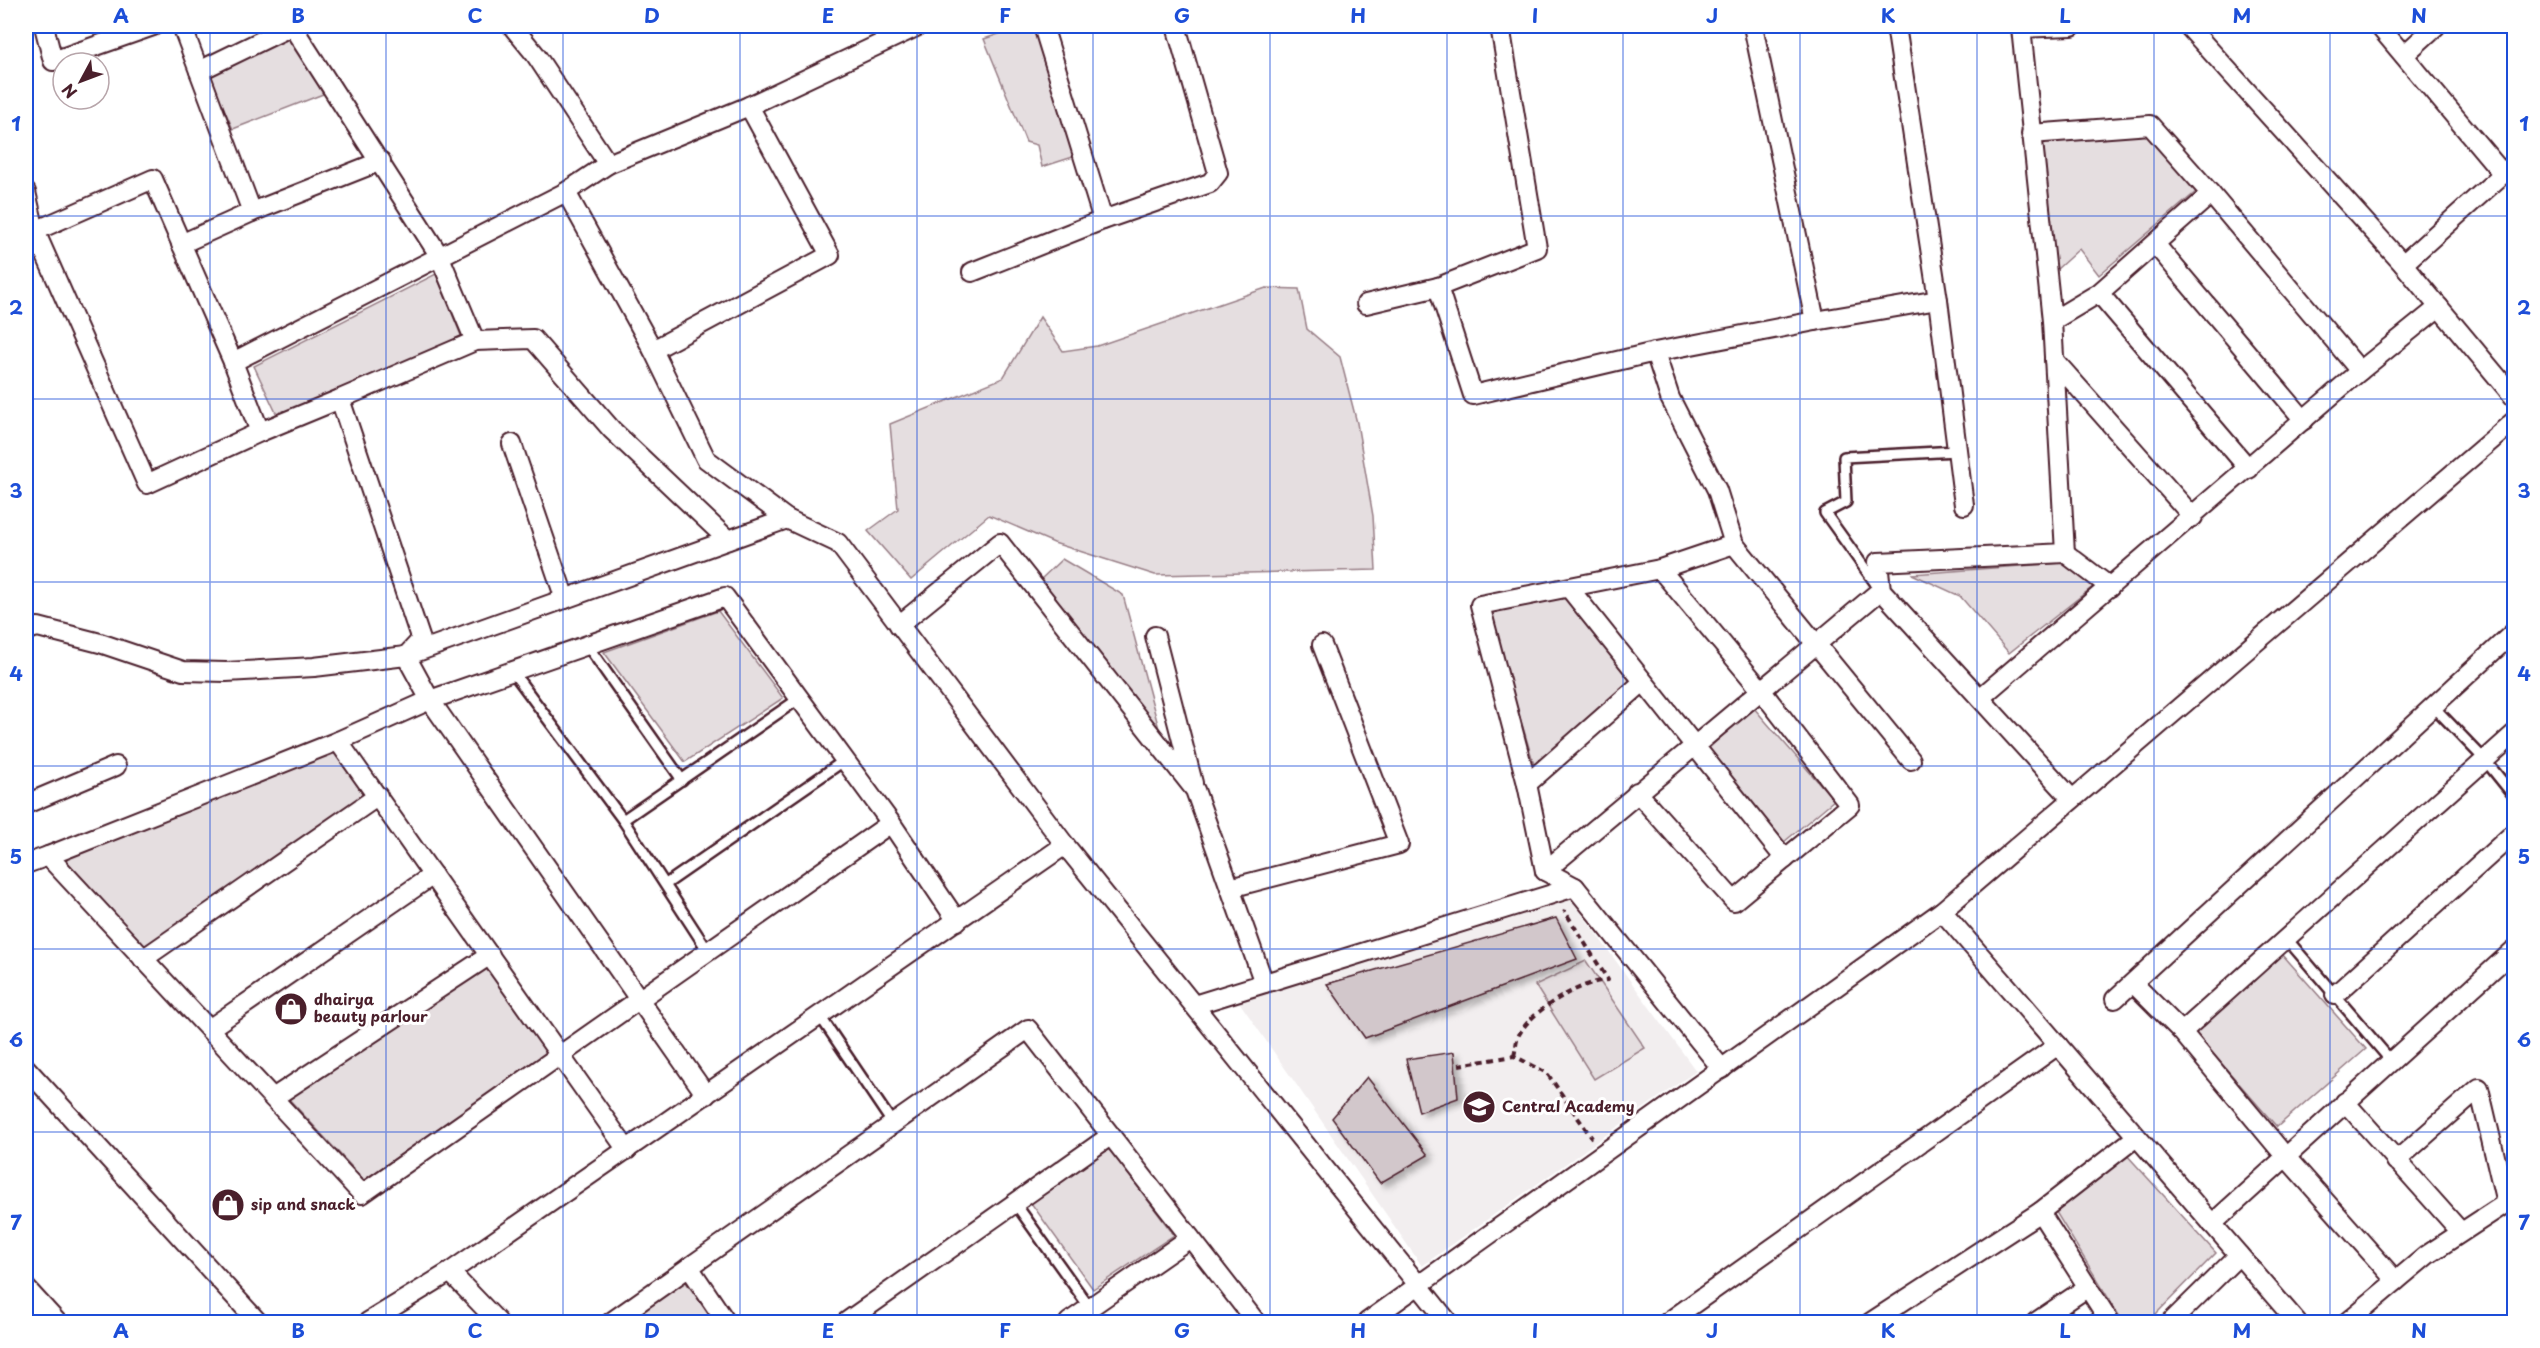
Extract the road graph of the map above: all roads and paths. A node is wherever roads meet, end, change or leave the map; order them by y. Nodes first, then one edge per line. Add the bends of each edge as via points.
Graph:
1 (44, 26) edge
2 (153, 26) edge
3 (182, 26) edge
4 (512, 26) edge
5 (918, 26) edge
6 (1043, 26) edge
7 (1176, 26) edge
8 (1500, 26) edge
9 (1753, 26) edge
10 (1896, 26) edge
11 (2072, 26) edge
12 (2188, 26) edge
13 (2379, 26) edge
14 (2436, 26) edge
15 (2404, 55) junction
16 (199, 71) junction
17 (749, 106) junction
18 (2031, 134) junction
19 (381, 161) junction
20 (608, 164) junction
21 (2509, 169) edge
22 (26, 192) edge
23 (566, 192) junction
24 (2211, 194) junction
25 (252, 212) junction
26 (1103, 220) junction
27 (35, 231) junction
28 (181, 244) junction
29 (2155, 244) junction
30 (440, 255) junction
31 (2403, 264) junction
32 (972, 272) dead end
33 (1438, 287) junction
34 (2099, 293) junction
35 (1938, 300) junction
36 (1366, 304) dead end
37 (2439, 307) junction
38 (1815, 321) junction
39 (2052, 321) junction
40 (475, 341) junction
41 (653, 350) junction
42 (1655, 352) junction
43 (2054, 360) junction
44 (233, 362) junction
45 (2361, 371) junction
46 (2514, 397) edge
47 (340, 399) junction
48 (2304, 420) junction
49 (2514, 421) edge
50 (260, 432) junction
51 (512, 444) dead end
52 (1957, 451) junction
53 (2249, 469) junction
54 (1964, 505) dead end
55 (2193, 517) junction
56 (786, 519) junction
57 (728, 540) junction
58 (1734, 544) junction
59 (2065, 553) junction
60 (1660, 569) junction
61 (2110, 587) junction
62 (1569, 588) junction
63 (1881, 590) junction
64 (565, 599) junction
65 (899, 625) junction
66 (26, 630) edge
67 (1155, 636) dead end
68 (2512, 639) edge
69 (1816, 644) junction
70 (587, 645) junction
71 (1322, 645) dead end
72 (406, 656) junction
73 (512, 671) junction
74 (1642, 682) junction
75 (1761, 690) junction
76 (800, 698) junction
77 (1980, 698) junction
78 (430, 700) junction
79 (2433, 706) junction
80 (2514, 734) edge
81 (338, 741) junction
82 (1697, 746) junction
83 (845, 760) junction
84 (1911, 760) dead end
85 (2485, 760) junction
86 (116, 766) dead end
87 (682, 780) junction
88 (1527, 784) junction
89 (1195, 790) junction
90 (1637, 792) junction
91 (378, 796) junction
92 (2514, 796) edge
93 (27, 799) edge
94 (2072, 799) junction
95 (623, 820) junction
96 (891, 823) junction
97 (2514, 832) edge
98 (1065, 845) junction
99 (48, 856) junction
100 (1785, 859) junction
101 (26, 864) edge
102 (1545, 871) junction
103 (433, 875) junction
104 (666, 884) junction
105 (1575, 887) junction
106 (1230, 888) junction
107 (1556, 909) dead end
108 (1942, 911) junction
109 (957, 921) junction
110 (2286, 938) junction
111 (2514, 950) edge
112 (708, 951) junction
113 (490, 955) junction
114 (143, 959) junction
115 (2136, 981) junction
116 (1264, 983) junction
117 (2335, 995) junction
118 (639, 999) junction
119 (2115, 999) dead end
120 (1194, 1005) junction
121 (820, 1016) junction
122 (209, 1029) junction
123 (2182, 1032) junction
124 (2058, 1045) junction
125 (560, 1055) junction
126 (1514, 1056) junction
127 (2393, 1062) junction
128 (1459, 1065) dead end
129 (1722, 1069) junction
130 (28, 1077) edge
131 (706, 1095) junction
132 (273, 1098) junction
133 (2345, 1102) junction
134 (893, 1124) junction
135 (1110, 1136) junction
136 (2135, 1138) junction
137 (1595, 1144) dead end
138 (627, 1150) junction
139 (2285, 1156) junction
140 (2396, 1161) junction
141 (2510, 1201) edge
142 (1015, 1203) junction
143 (2040, 1212) junction
144 (2212, 1224) junction
145 (2461, 1232) junction
146 (1190, 1238) junction
147 (2239, 1256) junction
148 (689, 1268) junction
149 (450, 1272) junction
150 (2396, 1281) junction
151 (1419, 1285) junction
152 (2088, 1287) junction
153 (26, 1288) edge
154 (44, 1308) junction
155 (1090, 1308) junction
156 (26, 1322) edge
157 (57, 1323) edge
158 (258, 1323) edge
159 (368, 1323) edge
160 (498, 1323) edge
161 (611, 1323) edge
162 (726, 1323) edge
163 (846, 1323) edge
164 (1069, 1323) edge
165 (1256, 1323) edge
166 (1367, 1323) edge
167 (1448, 1323) edge
168 (1668, 1323) edge
169 (1871, 1323) edge
170 (2036, 1323) edge
171 (2110, 1323) edge
172 (2171, 1323) edge
173 (2297, 1323) edge
174 (2347, 1323) edge

1 - 2 street via 53,61
3 - 16 street
4 - 20 street
5 - 17 street
6 - 26 street
7 - 26 street via 1218,173 1210,183
8 - 33 street via 1537,248
9 - 38 street
10 - 35 street
11 - 18 street via 2021,28
12 - 31 street
13 - 15 street
14 - 15 street
15 - 21 street
16 - 19 street via 292,26
16 - 25 street
17 - 20 street
17 - 41 street via 830,255
18 - 24 street via 2150,125
18 - 39 street
19 - 25 street
19 - 30 street
20 - 23 street
21 - 31 street
22 - 27 street
23 - 30 street
23 - 41 street
24 - 29 street
24 - 45 street
25 - 28 street
26 - 32 street
27 - 28 street via 153,179
27 - 50 street via 147,484
28 - 44 street
29 - 34 street
29 - 48 street
30 - 40 street
30 - 44 street
31 - 37 street
33 - 36 street
33 - 42 street via 1473,395
34 - 39 street
34 - 53 street
35 - 38 street
35 - 52 street
37 - 45 street
37 - 46 street
38 - 42 street
39 - 43 street
40 - 47 street
40 - 57 street via 533,339 612,430
41 - 56 street via 706,459
42 - 58 street via 1670,398 1717,490
43 - 55 street
43 - 59 street
44 - 50 street
45 - 48 street
47 - 50 street
47 - 72 street via 422,640
48 - 53 street
49 - 94 street
51 - 64 street
52 - 54 street
52 - 63 lane via 1844,457 1846,502 1825,513
53 - 55 street
55 - 61 street
56 - 57 street
56 - 65 street via 838,543
57 - 64 street
58 - 60 street
58 - 69 street
59 - 61 street
59 - 63 street via 1878,562
60 - 62 street
60 - 75 street
61 - 77 street
62 - 74 street
62 - 88 street via 1480,605
63 - 69 street
63 - 77 street
64 - 72 street
65 - 89 street via 1000,543
65 - 98 street
66 - 72 street via 38,627 59,632 183,671 281,669
67 - 89 street
68 - 79 street
69 - 75 street
69 - 84 street
70 - 73 street
70 - 76 street via 725,597
70 - 87 lane
71 - 106 street via 1399,844
72 - 78 street
73 - 78 street
73 - 95 lane
74 - 82 street
74 - 88 street
75 - 82 street
75 - 100 street via 1850,805
76 - 83 street
76 - 87 lane
77 - 94 street
78 - 81 street
78 - 118 street
79 - 85 lane
79 - 115 street
80 - 85 street
81 - 91 street
81 - 99 street
82 - 90 street
82 - 100 street
83 - 96 street
83 - 104 lane
85 - 92 lane
85 - 110 street
86 - 93 street
87 - 95 lane
88 - 102 street
89 - 106 street
90 - 100 street via 1734,901
90 - 102 street
91 - 103 street
91 - 114 street
94 - 108 street
95 - 104 lane
96 - 109 street
96 - 112 street
97 - 117 street
98 - 109 street
98 - 120 street
99 - 101 street
99 - 114 street
102 - 105 street
103 - 113 street
103 - 122 street
104 - 112 lane
105 - 116 street
105 - 129 street
106 - 116 street
107 - 126 path via 1562,908 1568,915 1608,980 1575,989 1543,1009 1520,1033
108 - 124 street
108 - 129 street
109 - 121 street
110 - 117 lane
110 - 123 street
111 - 127 street
112 - 118 street
113 - 125 street
113 - 132 street
114 - 122 street
115 - 119 street
115 - 123 street via 2136,986
116 - 120 street
117 - 127 lane
118 - 125 street
118 - 131 street
120 - 151 street
121 - 131 street
121 - 134 lane
122 - 132 street
123 - 139 street
124 - 136 street
124 - 168 street
125 - 132 street via 362,1194
125 - 138 street
126 - 128 path
126 - 137 path via 1547,1073
127 - 133 street
129 - 151 street
130 - 158 street
131 - 138 street
133 - 139 street
133 - 140 street
134 - 135 street via 1028,1029
134 - 148 street
135 - 142 street
135 - 146 street
136 - 143 street
136 - 144 street
138 - 149 street
139 - 144 street
139 - 150 street
140 - 141 street via 2479,1088
140 - 145 street
141 - 145 street
142 - 155 lane
142 - 163 street
143 - 152 street
143 - 169 street
144 - 147 street
145 - 150 street
146 - 155 street
146 - 165 street
147 - 172 street
147 - 173 street
148 - 161 street
148 - 162 street
149 - 159 street
149 - 160 street
150 - 174 street
151 - 166 street
151 - 167 street
152 - 170 street
152 - 171 street
153 - 154 street
154 - 156 street
154 - 157 street
155 - 164 street

